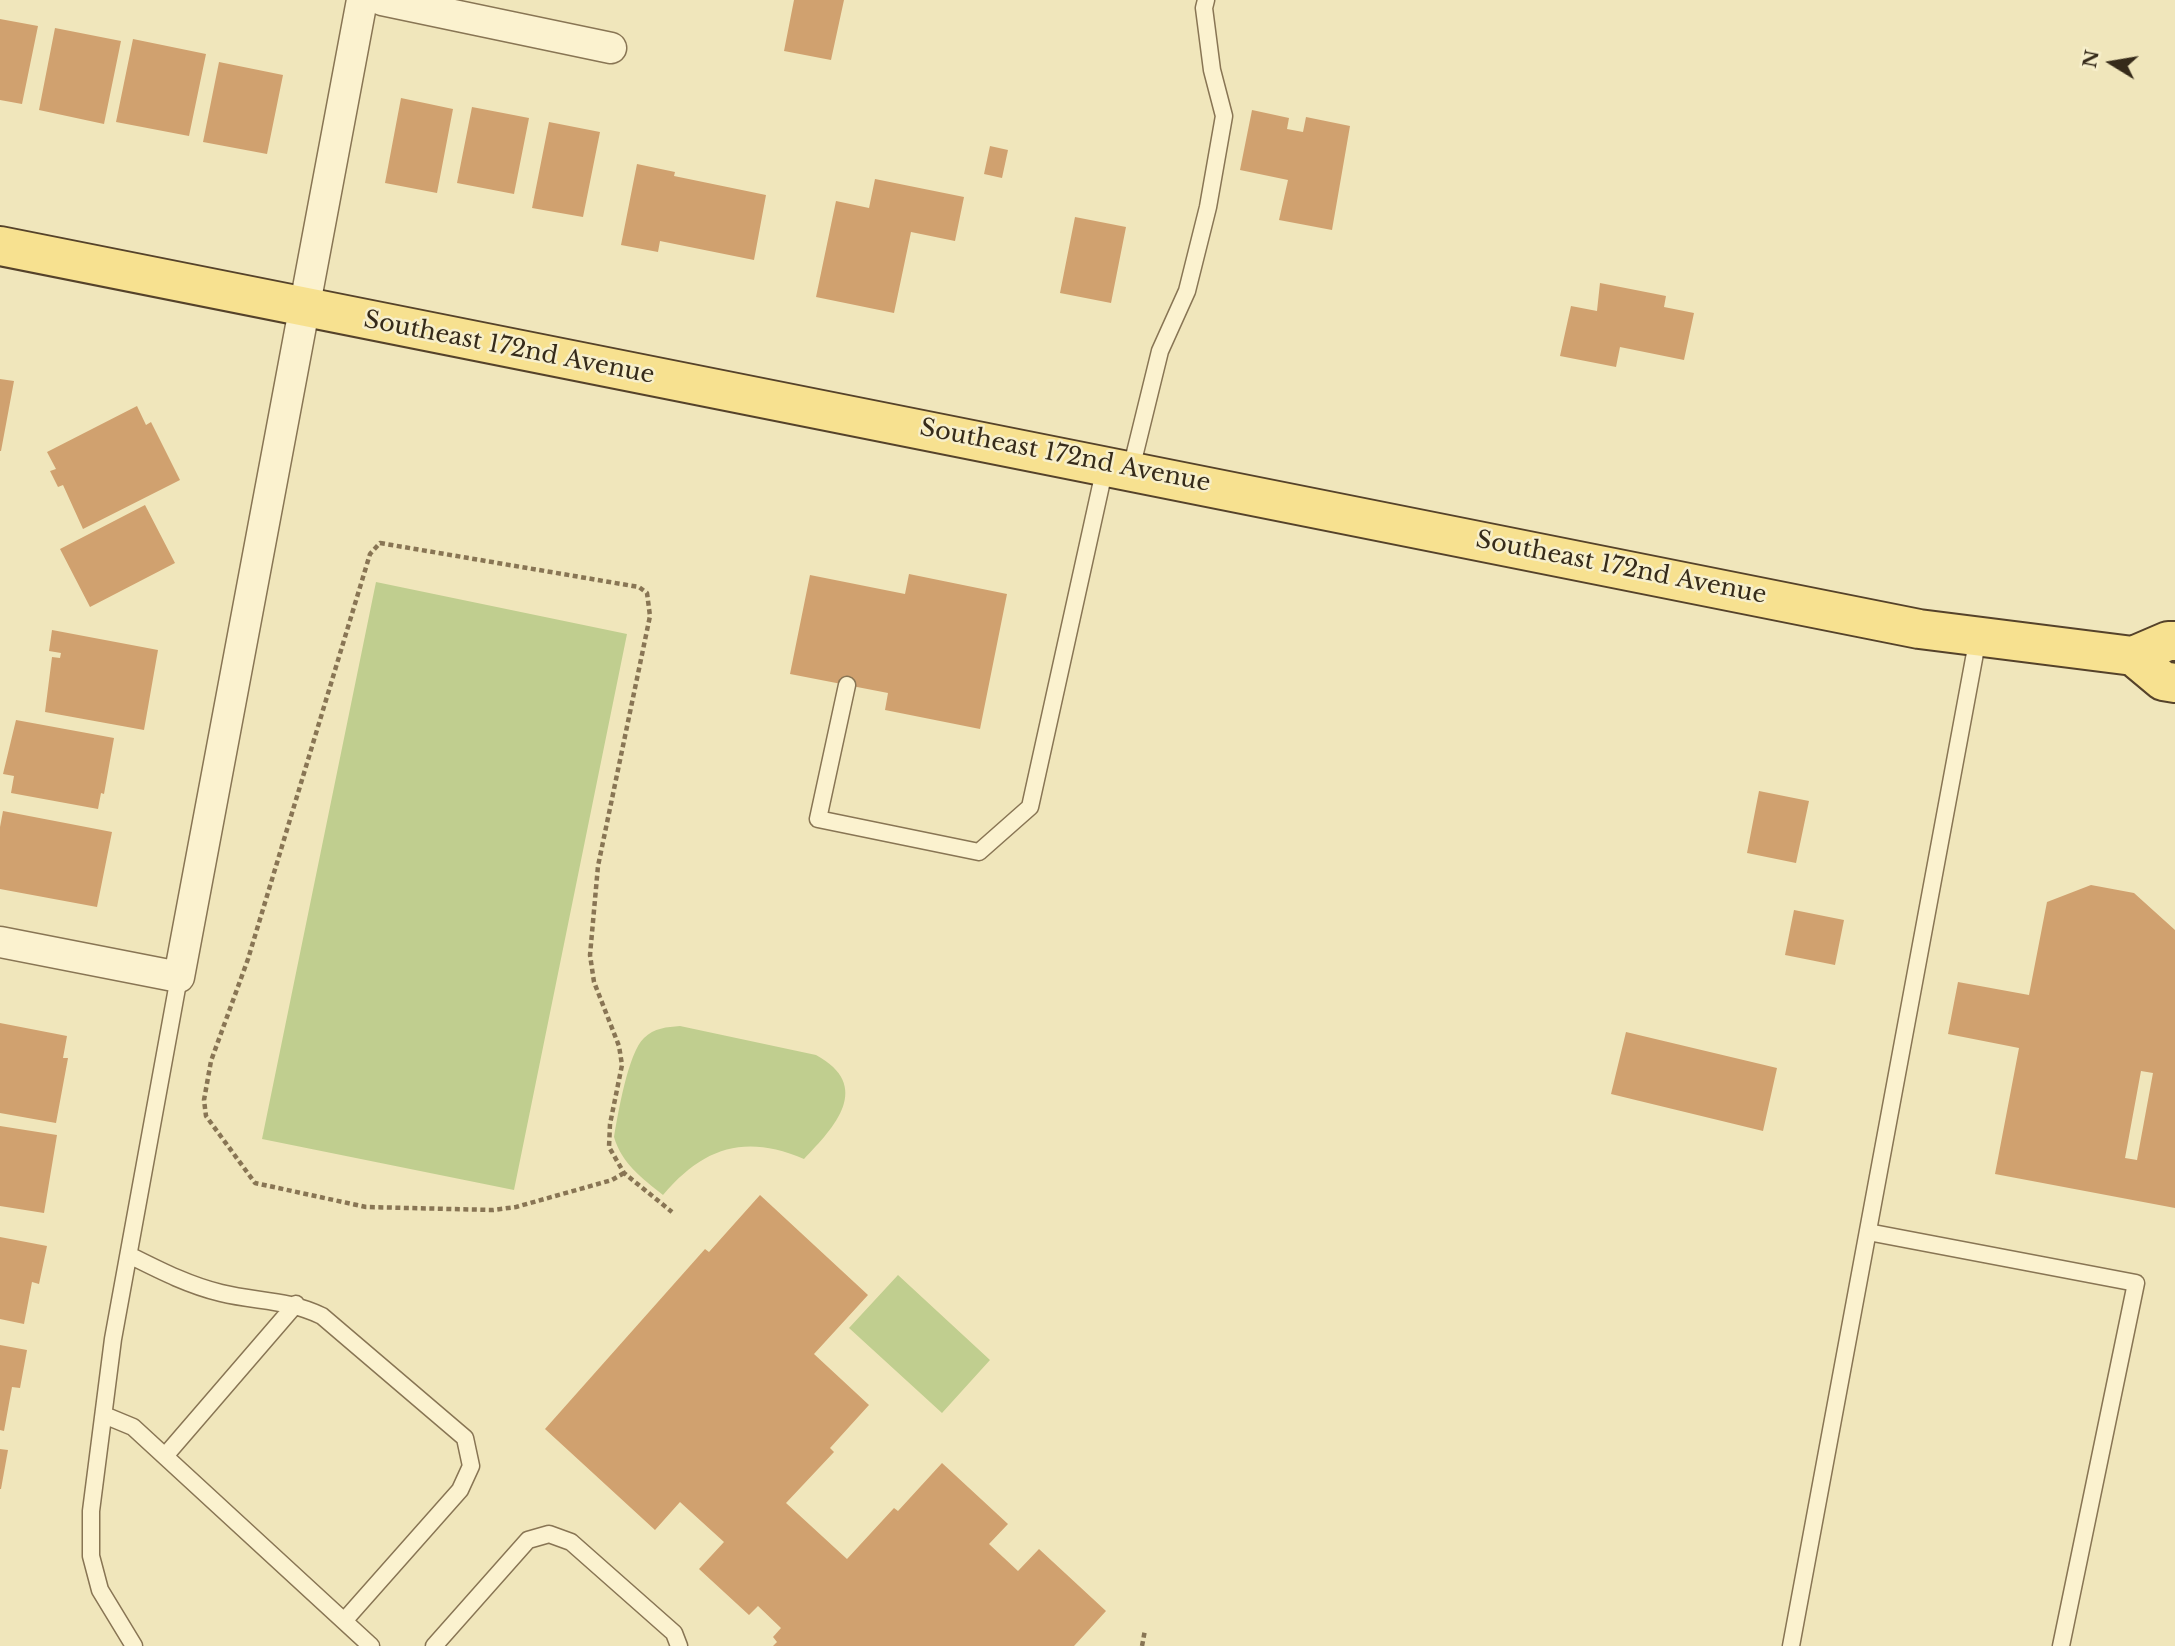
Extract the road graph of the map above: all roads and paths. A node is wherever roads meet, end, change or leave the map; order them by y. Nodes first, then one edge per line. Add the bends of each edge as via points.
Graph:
1 (362, 0) edge
2 (382, 0) edge
3 (1206, 0) edge
4 (611, 48) dead end
5 (0, 246) edge
6 (306, 308) junction
7 (1119, 467) junction
8 (1979, 637) junction
9 (2175, 641) edge
10 (2133, 656) junction
11 (2175, 682) edge
12 (847, 685) dead end
13 (0, 942) edge
14 (179, 976) junction
15 (624, 1173) junction
16 (672, 1212) dead end
17 (1868, 1232) junction
18 (129, 1255) junction
19 (296, 1304) junction
20 (104, 1415) junction
21 (165, 1456) junction
22 (344, 1621) junction
23 (1145, 1630) dead end
24 (134, 1646) edge
25 (371, 1646) edge
26 (434, 1646) edge
27 (679, 1646) edge
28 (1142, 1646) edge
29 (1791, 1646) edge
30 (2061, 1646) edge

1 - 6 street
2 - 4 street
3 - 7 lane via 1212,70 1224,116 1208,207 1187,291 1160,351
5 - 6 main road, Southeast 172nd Avenue
6 - 7 main road, Southeast 172nd Avenue
6 - 14 street
7 - 8 main road, Southeast 172nd Avenue
7 - 12 lane via 1030,807 979,852 818,819
8 - 10 main road, Southeast 172nd Avenue
8 - 17 lane
9 - 10 main road
10 - 11 main road via 2163,681
13 - 14 street
14 - 18 lane
15 - 15 path via 613,1159 608,1135 622,1065 594,982 590,955 598,866 650,616 647,593 639,587 380,543 370,554 248,958 215,1043 204,1100 206,1116 254,1183 366,1207 503,1209
15 - 16 path
17 - 29 lane
17 - 30 lane via 2136,1283
18 - 19 lane via 223,1294
18 - 20 lane
19 - 21 lane
19 - 22 lane via 322,1316 465,1438 471,1466 460,1490
20 - 21 lane via 133,1427
20 - 24 lane via 91,1511 92,1556 100,1590
21 - 22 lane
22 - 25 lane
23 - 28 path
26 - 27 lane via 528,1540 549,1534 571,1542 674,1633

